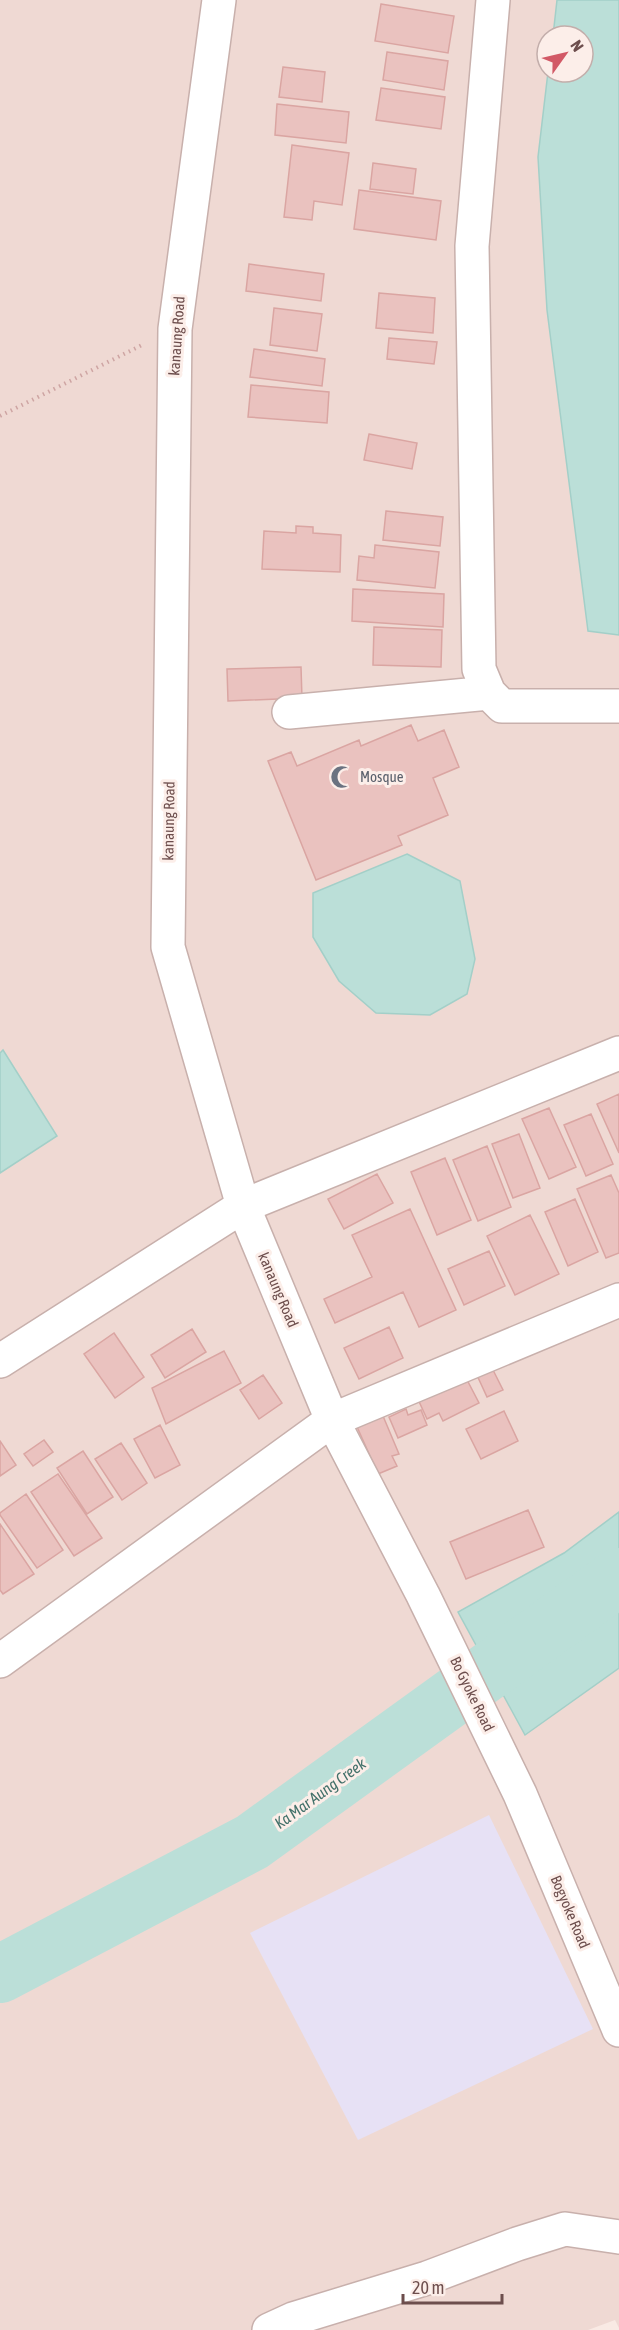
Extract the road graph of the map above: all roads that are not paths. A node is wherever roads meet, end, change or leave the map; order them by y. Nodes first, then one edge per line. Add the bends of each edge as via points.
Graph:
1 (219, 0) edge
2 (493, 0) edge
3 (489, 693) junction
4 (619, 706) edge
5 (289, 712) dead end
6 (619, 1053) edge
7 (243, 1206) junction
8 (619, 1300) edge
9 (0, 1361) edge
10 (332, 1420) junction
11 (423, 1595) joint
12 (0, 1661) edge
13 (520, 1794) joint
14 (619, 2030) edge
15 (619, 2237) edge
16 (269, 2330) edge

1 - 7 street, kanaung Road via 175,329 168,947
2 - 3 street via 472,246 479,669
3 - 4 street via 502,706
3 - 5 street
6 - 7 street
7 - 9 street
7 - 10 street, kanaung Road
8 - 10 street
10 - 11 street, kanaung Road
10 - 12 street
11 - 13 street, Bo Gyoke Road
13 - 14 street, Bogyoke Road
15 - 16 street via 565,2229

